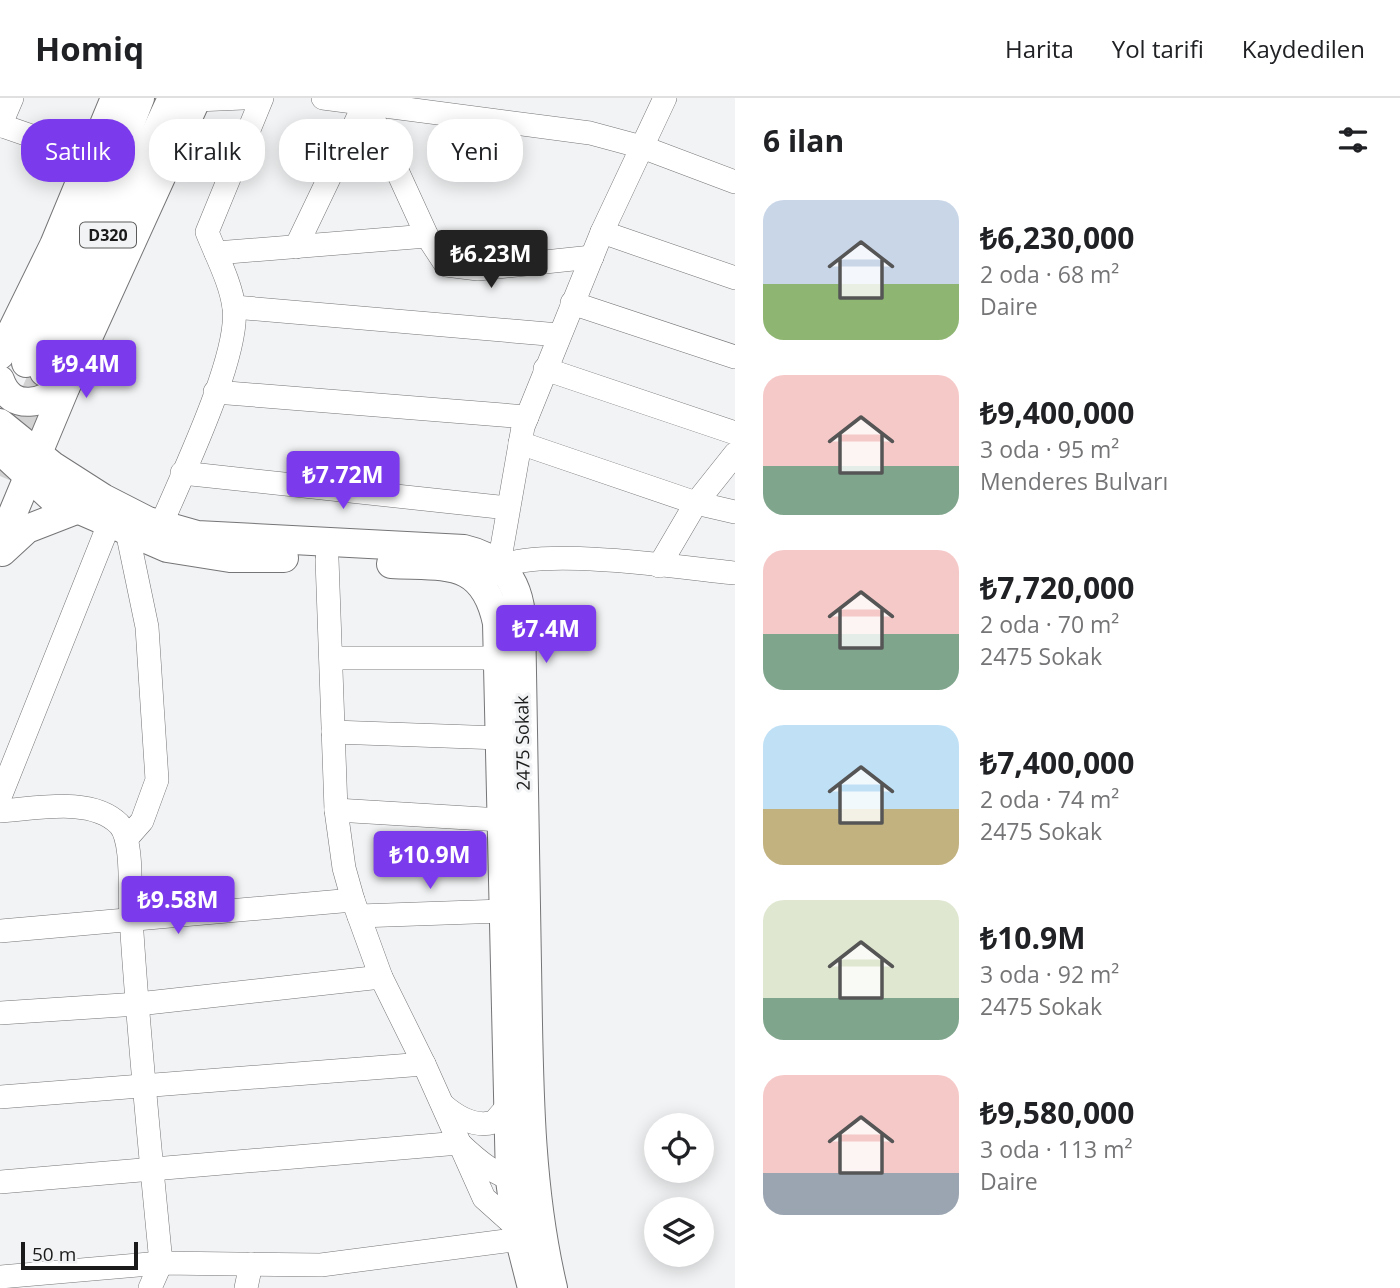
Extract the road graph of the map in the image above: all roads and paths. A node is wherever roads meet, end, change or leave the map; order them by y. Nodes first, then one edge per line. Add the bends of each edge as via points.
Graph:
1 (12, 98) edge
2 (116, 98) edge
3 (140, 98) edge
4 (243, 98) edge
5 (262, 98) edge
6 (323, 98) edge
7 (665, 98) edge
8 (188, 99) edge
9 (366, 105) junction
10 (107, 119) edge
11 (0, 125) edge
12 (21, 132) edge
13 (642, 147) junction
14 (81, 182) edge
15 (735, 182) edge
16 (602, 232) junction
17 (427, 236) junction
18 (54, 245) junction
19 (296, 247) junction
20 (215, 253) junction
21 (592, 257) junction
22 (735, 278) edge
23 (572, 303) junction
24 (0, 306) edge
25 (234, 307) junction
26 (559, 335) junction
27 (735, 357) edge
28 (545, 369) junction
29 (32, 373) edge
30 (0, 380) edge
31 (215, 392) junction
32 (527, 417) junction
33 (735, 433) edge
34 (4, 443) edge
35 (520, 443) junction
36 (735, 454) edge
37 (32, 466) junction
38 (182, 473) junction
39 (696, 503) junction
40 (508, 508) junction
41 (76, 510) junction
42 (735, 512) edge
43 (113, 518) junction
44 (161, 525) junction
45 (0, 544) edge
46 (0, 554) edge
47 (327, 559) junction
48 (659, 566) junction
49 (490, 573) junction
50 (735, 573) edge
51 (331, 658) junction
52 (498, 658) junction
53 (333, 732) junction
54 (500, 738) junction
55 (0, 797) edge
56 (335, 810) junction
57 (0, 811) edge
58 (501, 820) junction
59 (127, 838) junction
60 (356, 908) junction
61 (503, 911) junction
62 (131, 918) junction
63 (0, 931) edge
64 (380, 977) junction
65 (138, 1004) junction
66 (0, 1013) edge
67 (425, 1064) junction
68 (145, 1087) junction
69 (0, 1097) edge
70 (442, 1105) junction
71 (507, 1107) junction
72 (459, 1143) junction
73 (152, 1172) junction
74 (522, 1180) junction
75 (0, 1182) edge
76 (525, 1229) junction
77 (161, 1264) junction
78 (251, 1264) junction
79 (4, 1281) edge
80 (150, 1288) edge
81 (246, 1288) edge
82 (532, 1288) edge
83 (553, 1288) edge

1 - 11 street
2 - 10 main road
3 - 29 main road, D320
4 - 8 street
5 - 20 street via 207,232
6 - 9 street
7 - 13 street
8 - 29 main road
9 - 13 street via 590,133
9 - 17 street
9 - 19 street
11 - 12 street
13 - 15 street
13 - 16 street
14 - 18 main road
16 - 21 street
16 - 22 street
17 - 19 street
17 - 21 street via 446,265 478,269
18 - 24 main road
18 - 29 main road
19 - 20 street
20 - 25 street
21 - 23 street
23 - 26 street
23 - 27 street
25 - 26 street
25 - 31 street via 233,333
26 - 28 street
28 - 32 street
28 - 33 street
29 - 30 main road via 42,402 10,395
29 - 34 main road via 29,428
29 - 37 main road
29 - 43 main road via 57,422 63,452
31 - 32 street
31 - 38 street
32 - 35 street
34 - 37 main road
35 - 39 street
35 - 40 street
36 - 39 street
37 - 41 main road via 52,498
37 - 43 main road
37 - 45 main road
38 - 40 street
38 - 44 street
39 - 42 street
39 - 48 street
40 - 49 street
41 - 43 main road
41 - 46 main road via 26,528
43 - 44 main road
43 - 47 main road via 167,548 230,558
43 - 55 street
43 - 59 street via 147,627 157,780 142,821
44 - 49 main road via 197,535 464,549 481,553
47 - 49 main road
47 - 51 street
48 - 49 street via 553,556
48 - 50 street
49 - 52 main road, 2475 Sokak
49 - 74 main road, 2475 Sokak via 516,588 521,614 529,1075
51 - 52 street
51 - 53 street
52 - 54 main road, 2475 Sokak
53 - 54 street
53 - 56 street
54 - 58 main road, 2475 Sokak
56 - 58 street
56 - 60 street
57 - 59 street via 84,807 120,824
58 - 61 main road, 2475 Sokak
59 - 62 street
60 - 61 street
60 - 62 street
60 - 64 street
61 - 71 main road, 2475 Sokak
62 - 63 street
62 - 65 street
64 - 65 street
64 - 67 street
65 - 66 street
65 - 68 street
67 - 68 street
67 - 70 street
68 - 69 street
68 - 73 street
70 - 71 street via 458,1117 480,1124 495,1122
70 - 72 street
71 - 74 main road, 2475 Sokak
72 - 73 street
72 - 74 street
72 - 76 street via 484,1198 497,1213
73 - 75 street
73 - 77 street
74 - 76 main road, 2475 Sokak
76 - 78 street via 321,1265
76 - 82 main road, 2475 Sokak
76 - 83 main road, 2475 Sokak
77 - 78 street
77 - 79 street
77 - 80 street
78 - 81 street

